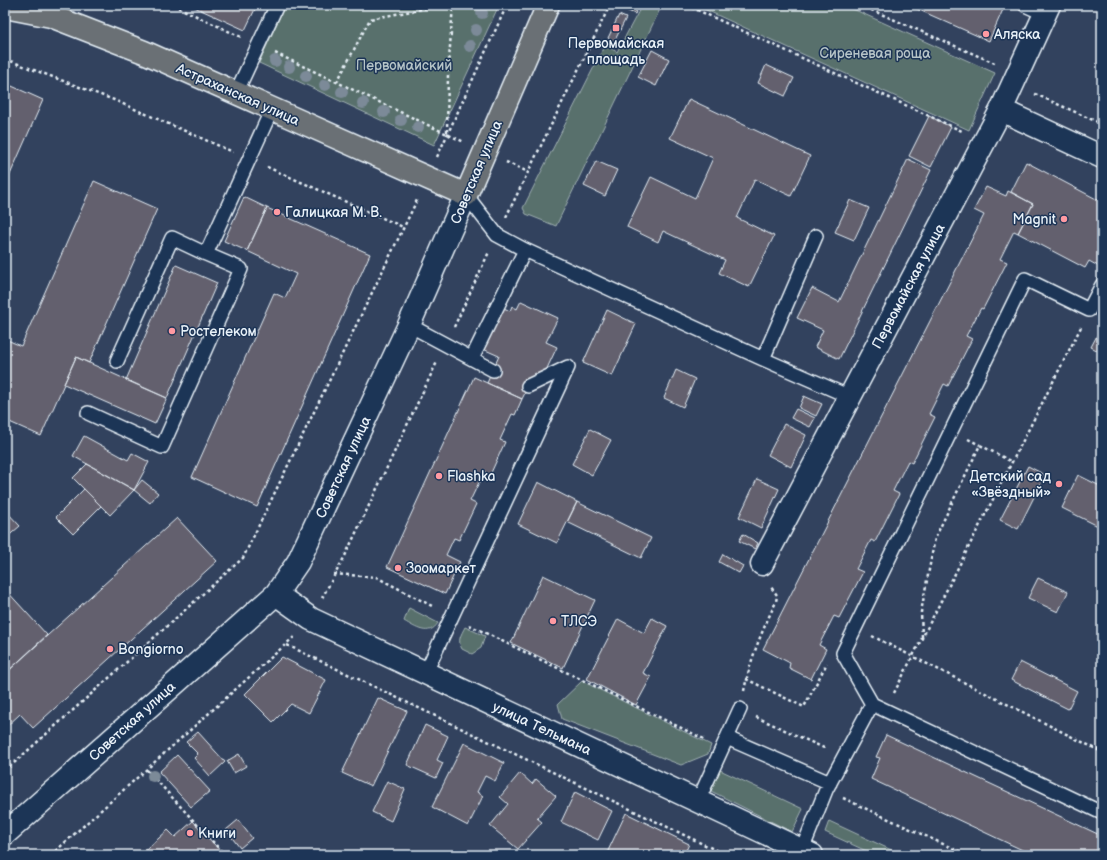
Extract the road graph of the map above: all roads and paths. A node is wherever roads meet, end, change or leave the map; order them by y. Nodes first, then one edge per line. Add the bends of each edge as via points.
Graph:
1 (173, 5) edge
2 (277, 5) edge
3 (443, 5) edge
4 (453, 5) edge
5 (507, 5) edge
6 (548, 5) edge
7 (686, 5) edge
8 (860, 5) edge
9 (1025, 5) edge
10 (5, 7) edge
11 (53, 10) edge
12 (1047, 10) edge
13 (258, 45) junction
14 (5, 59) edge
15 (1007, 75) junction
16 (337, 82) junction
17 (236, 93) junction
18 (272, 109) junction
19 (1001, 110) junction
20 (1102, 124) edge
21 (447, 135) junction
22 (984, 141) junction
23 (1101, 153) edge
24 (249, 159) junction
25 (428, 178) junction
26 (466, 195) junction
27 (403, 227) junction
28 (816, 236) dead end
29 (525, 250) junction
30 (206, 254) junction
31 (1102, 285) edge
32 (1089, 310) junction
33 (410, 325) junction
34 (472, 358) junction
35 (763, 358) junction
36 (117, 361) dead end
37 (493, 370) dead end
38 (528, 386) dead end
39 (850, 397) junction
40 (88, 413) dead end
41 (1012, 462) junction
42 (762, 564) joint
43 (334, 574) dead end
44 (276, 594) junction
45 (452, 616) junction
46 (856, 628) junction
47 (922, 637) junction
48 (287, 645) dead end
49 (844, 654) junction
50 (912, 657) junction
51 (425, 674) junction
52 (746, 679) junction
53 (872, 704) junction
54 (740, 709) junction
55 (885, 710) junction
56 (725, 743) junction
57 (1102, 752) edge
58 (844, 758) junction
59 (147, 770) dead end
60 (5, 771) edge
61 (828, 787) junction
62 (698, 801) junction
63 (1102, 813) edge
64 (5, 834) edge
65 (807, 853) edge
66 (225, 855) edge
67 (726, 855) edge
68 (967, 855) edge

1 - 13 path
2 - 13 lane
3 - 16 path via 370,19
4 - 21 path
5 - 21 path
6 - 26 main road, Советская улица
7 - 22 path
8 - 15 path
9 - 12 lane
10 - 11 main road, Астраханская улица
11 - 17 main road, Астраханская улица
12 - 15 street, Первомайская улица
13 - 16 path
13 - 17 lane
14 - 24 path via 114,100
15 - 19 street, Первомайская улица
15 - 20 path
16 - 21 path
17 - 18 main road, Астраханская улица
18 - 24 lane
18 - 25 main road, Астраханская улица
19 - 22 street, Первомайская улица
19 - 23 street
21 - 25 path
22 - 39 street, Первомайская улица
24 - 27 path
24 - 30 lane
25 - 26 main road, Астраханская улица
25 - 27 path
26 - 29 lane via 497,235
26 - 33 street, Советская улица
27 - 60 path via 242,558
28 - 35 lane
29 - 34 lane
29 - 35 lane
30 - 36 lane via 172,238
30 - 40 lane via 241,270 162,447
31 - 32 lane
32 - 41 path
32 - 46 lane via 1025,279
33 - 34 lane
33 - 44 street, Советская улица via 298,562
34 - 37 lane
35 - 39 lane
38 - 45 lane via 568,367
39 - 42 street, Первомайская улица
41 - 47 path
41 - 47 path via 980,445 935,538 921,612
42 - 52 path via 766,581 777,595 756,646
43 - 45 path via 376,577
44 - 51 street, улица Тельмана via 311,619
44 - 64 street, Советская улица
45 - 51 lane
45 - 56 path
46 - 49 lane
46 - 50 path
47 - 50 path
48 - 67 path
49 - 52 path via 832,655 804,707
49 - 53 lane
50 - 55 path
50 - 57 path
51 - 62 street, улица Тельмана
52 - 54 path
53 - 55 lane
53 - 58 lane
54 - 56 lane
54 - 58 path
55 - 63 lane
56 - 61 lane
56 - 62 lane
58 - 61 lane
59 - 66 path
61 - 65 lane
61 - 68 path
62 - 65 street, улица Тельмана

